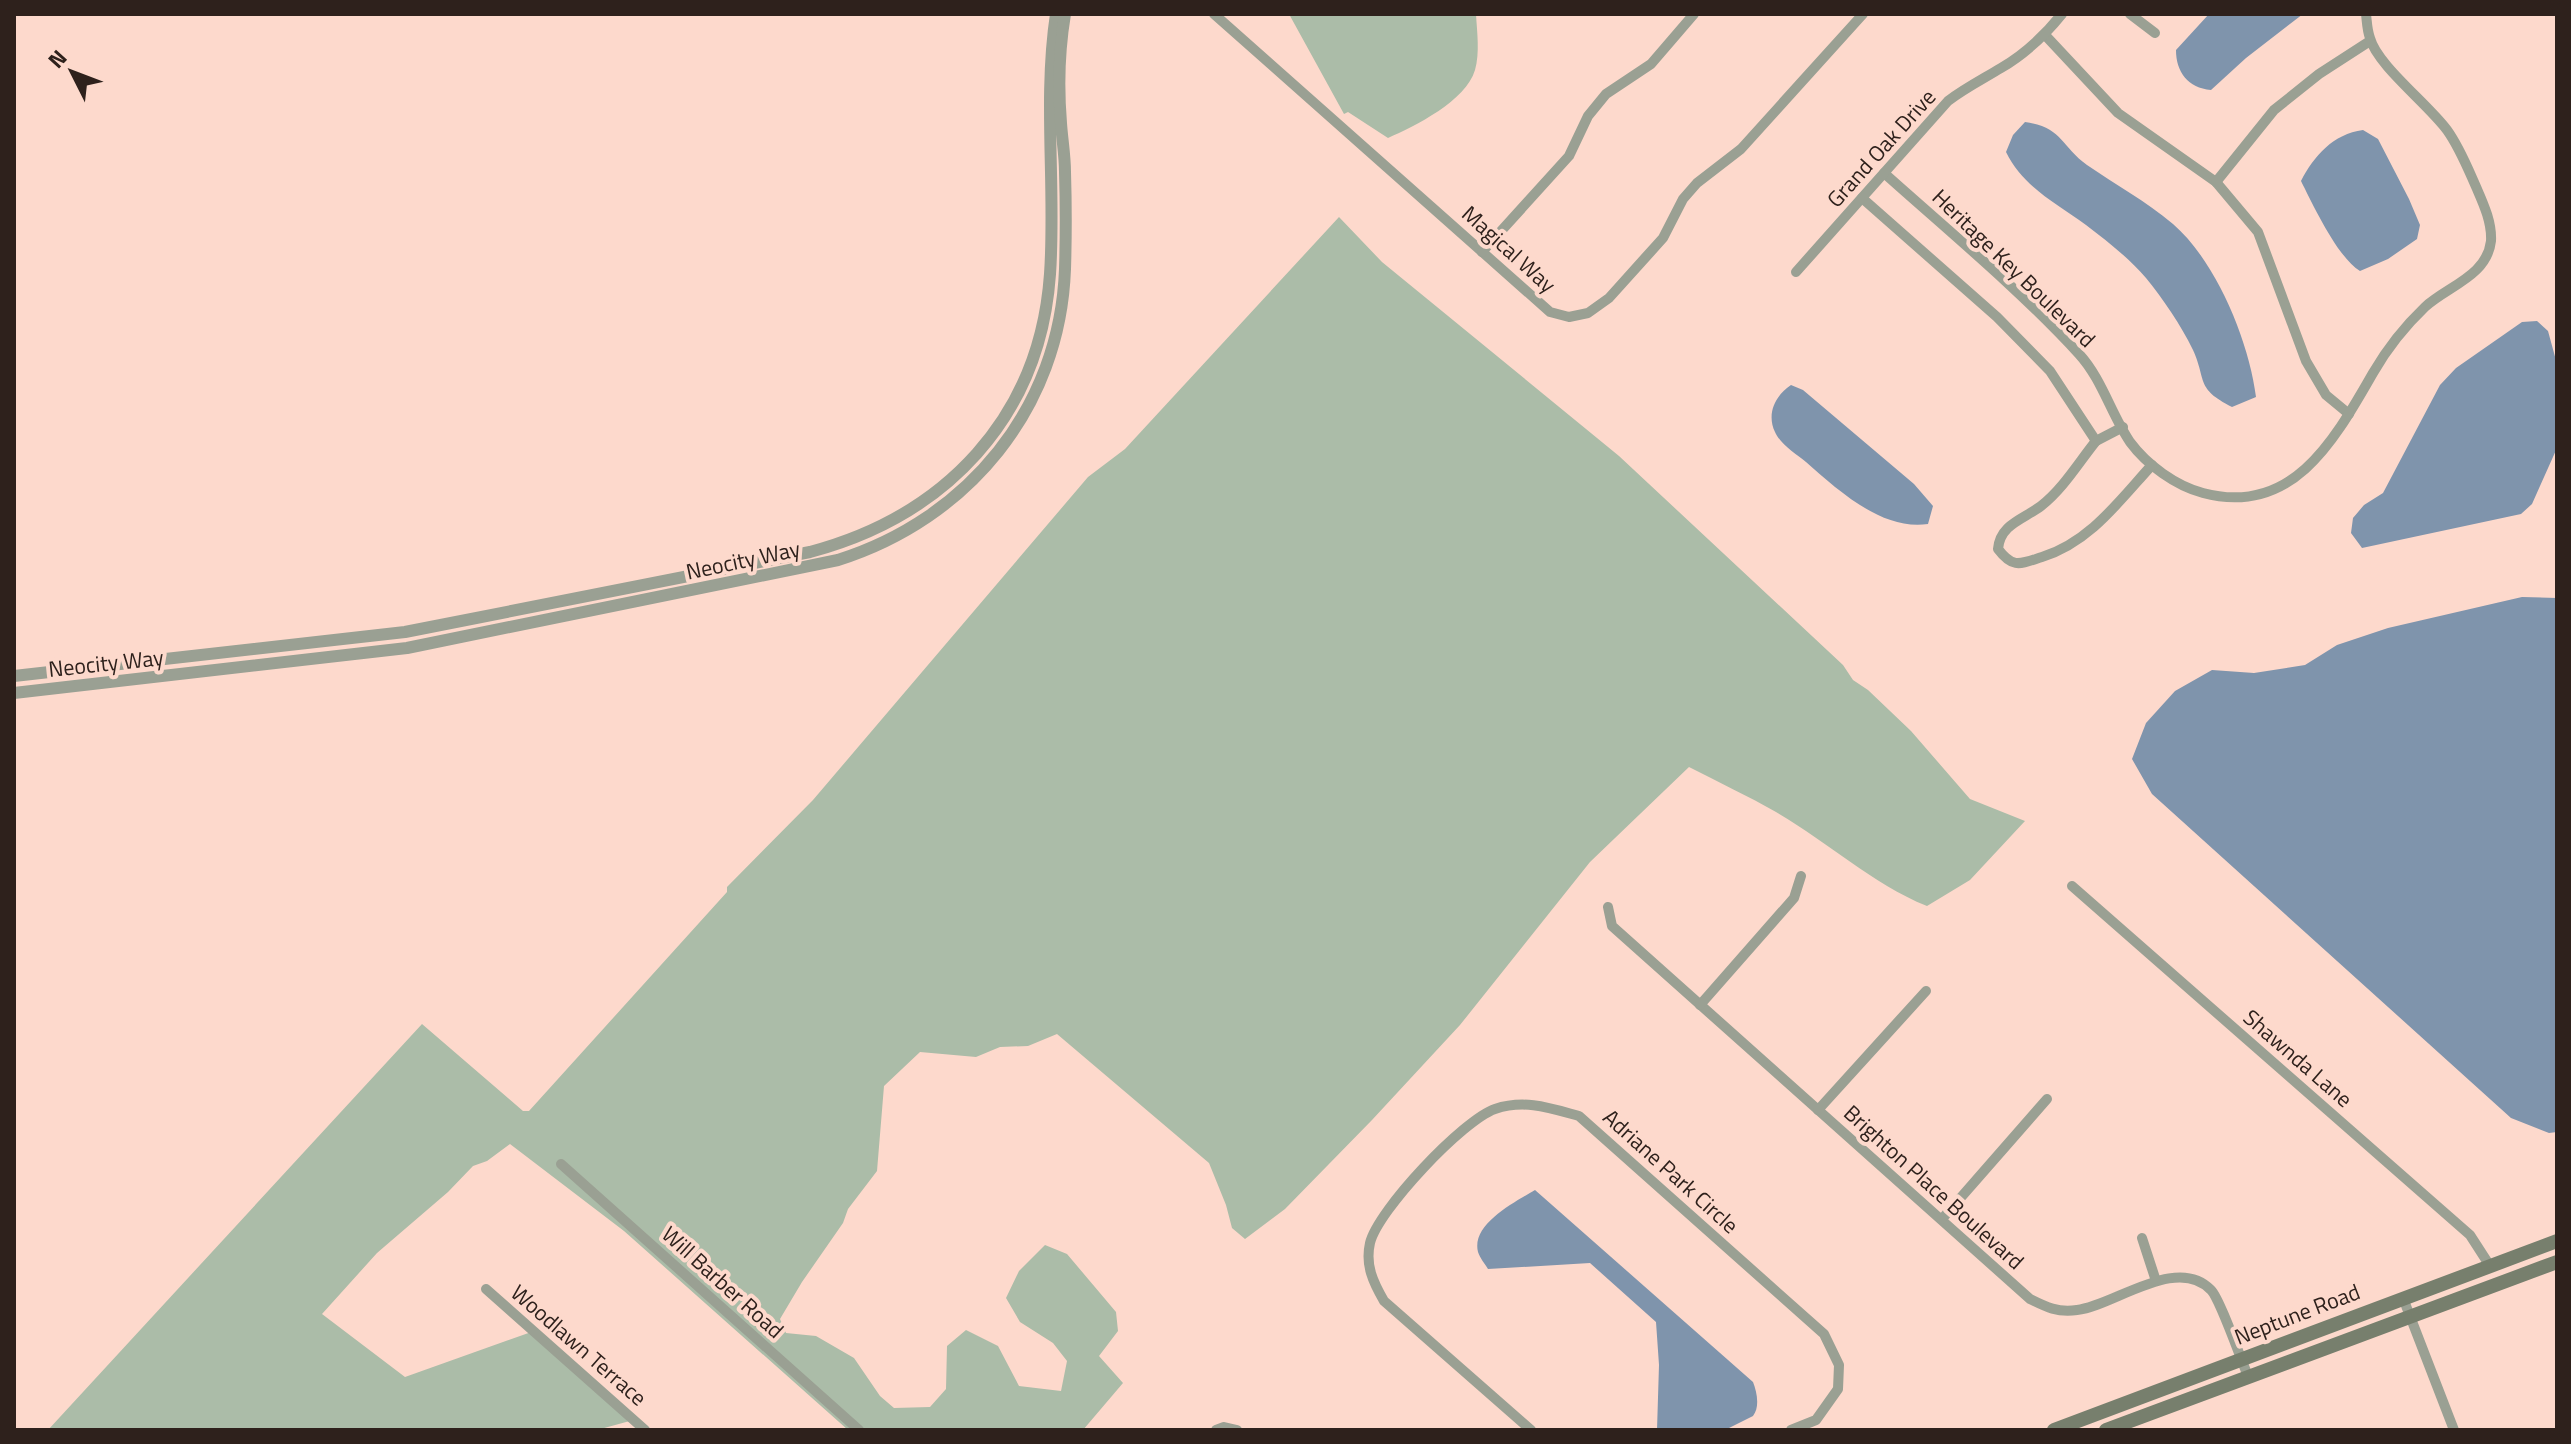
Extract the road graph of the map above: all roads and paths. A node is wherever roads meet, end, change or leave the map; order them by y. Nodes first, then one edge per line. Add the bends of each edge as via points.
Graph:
1 (1056, 14) edge
2 (1065, 14) edge
3 (1214, 14) edge
4 (1694, 14) edge
5 (1863, 14) edge
6 (2062, 14) edge
7 (2130, 14) edge
8 (2366, 14) edge
9 (2155, 33) dead end
10 (2045, 35) junction
11 (2370, 41) junction
12 (1884, 173) junction
13 (2216, 182) junction
14 (1862, 198) junction
15 (1482, 252) junction
16 (1796, 272) dead end
17 (2349, 414) junction
18 (2123, 427) junction
19 (2096, 441) junction
20 (2152, 465) junction
21 (890, 523) junction
22 (894, 538) junction
23 (669, 578) junction
24 (674, 594) junction
25 (14, 676) edge
26 (14, 693) edge
27 (1801, 876) dead end
28 (2072, 886) dead end
29 (1608, 907) dead end
30 (1926, 991) dead end
31 (1700, 1005) junction
32 (2047, 1099) dead end
33 (1818, 1110) junction
34 (561, 1164) dead end
35 (1942, 1219) junction
36 (2142, 1238) dead end
37 (2557, 1241) edge
38 (2557, 1262) edge
39 (2490, 1266) junction
40 (2156, 1281) junction
41 (486, 1289) dead end
42 (2403, 1298) junction
43 (2410, 1316) junction
44 (2241, 1359) junction
45 (2248, 1376) junction
46 (645, 1430) edge
47 (859, 1430) edge
48 (1216, 1430) edge
49 (1237, 1430) edge
50 (1531, 1430) edge
51 (1791, 1430) edge
52 (2054, 1430) edge
53 (2106, 1430) edge
54 (2454, 1430) edge

1 - 21 street, Neocity Way via 1050,74 1050,275 1034,354 1014,399 980,450 934,495
2 - 22 street, Neocity Way via 1060,122 1065,271 1053,343 1034,397 993,459 945,506
3 - 15 street, Magical Way
4 - 15 street via 1651,64 1606,94 1588,116 1569,156
5 - 15 street, Magical Way via 1741,149 1697,183 1663,238 1609,298 1588,313 1569,317 1550,312
6 - 10 street, Grand Oak Drive
7 - 9 street
8 - 11 street
10 - 12 street, Grand Oak Drive via 1948,101
10 - 13 street via 2118,113
11 - 13 street via 2274,110
11 - 17 street, Heritage Key Boulevard via 2461,153 2487,212 2491,242 2479,270 2428,305 2390,343
12 - 14 street, Grand Oak Drive
12 - 18 street, Heritage Key Boulevard via 2045,318 2106,394
13 - 17 street via 2258,232 2306,361 2326,395
14 - 16 street, Grand Oak Drive
14 - 19 street via 2050,371
17 - 20 street, Heritage Key Boulevard via 2315,461 2285,484 2252,498 2187,489
18 - 19 street
18 - 20 street, Heritage Key Boulevard
19 - 20 street via 2043,505 1999,538 1998,549 2006,560 2019,564 2083,537
21 - 22 street
21 - 23 street, Neocity Way via 810,552
22 - 24 street, Neocity Way via 838,560
23 - 24 street
23 - 25 street, Neocity Way via 405,632
24 - 26 street, Neocity Way via 353,656
27 - 31 street via 1794,898
28 - 39 street, Shawnda Lane via 2470,1235
29 - 31 street, Brighton Place Boulevard via 1612,926
30 - 33 street
31 - 33 street, Brighton Place Boulevard
32 - 35 street
33 - 35 street, Brighton Place Boulevard
34 - 47 street, Will Barber Road
35 - 40 street, Brighton Place Boulevard via 2030,1299 2054,1311 2080,1310
36 - 40 street
37 - 39 main road, Neptune Road
38 - 43 main road, Neptune Road
39 - 42 main road, Neptune Road
40 - 44 street, Brighton Place Boulevard via 2188,1278 2212,1291
41 - 46 street, Woodlawn Terrace
42 - 43 street
42 - 44 main road, Neptune Road
43 - 45 main road, Neptune Road
43 - 54 street
44 - 45 street, Brighton Place Boulevard
44 - 52 main road, Neptune Road
45 - 53 main road, Neptune Road
48 - 49 street
50 - 51 street, Adriane Park Circle via 1384,1301 1369,1274 1370,1242 1387,1210 1447,1143 1492,1110 1536,1104 1579,1116 1824,1334 1839,1365 1838,1389 1816,1420

